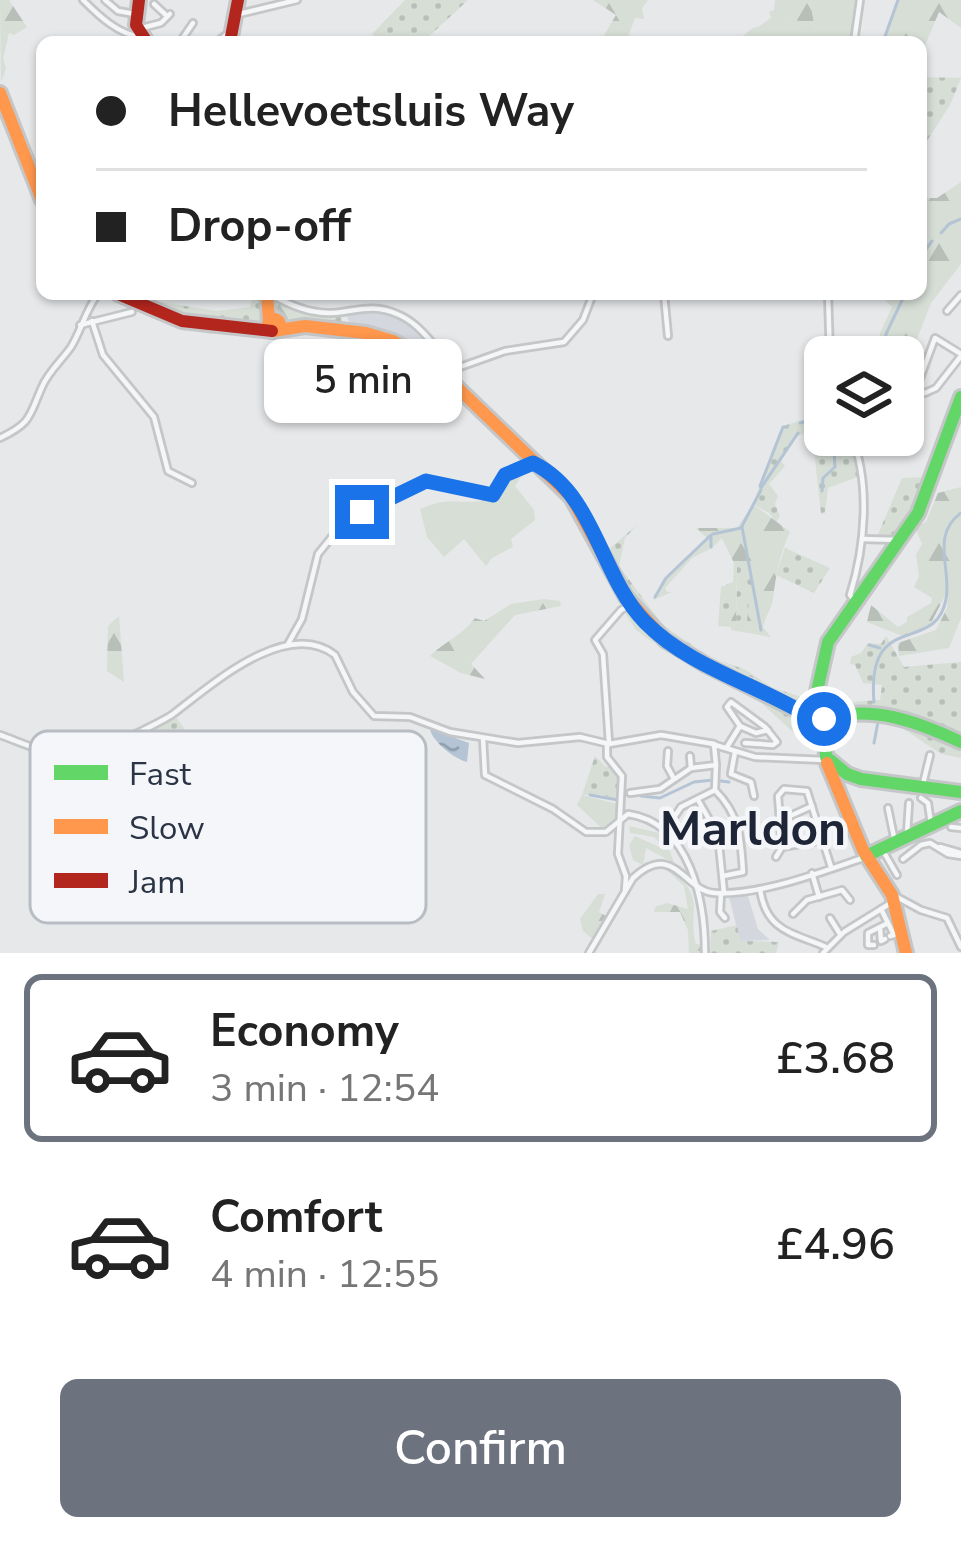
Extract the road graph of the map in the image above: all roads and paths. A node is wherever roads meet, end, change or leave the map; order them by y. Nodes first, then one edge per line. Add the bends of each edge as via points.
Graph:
1 (83, 0) edge
2 (105, 0) edge
3 (297, 0) edge
4 (860, 0) edge
5 (143, 6) edge
6 (236, 7) edge
7 (196, 24) dead end
8 (132, 36) edge
9 (142, 36) edge
10 (185, 36) edge
11 (225, 36) edge
12 (855, 36) edge
13 (0, 90) edge
14 (36, 175) edge
15 (36, 184) edge
16 (961, 295) edge
17 (95, 300) edge
18 (135, 300) edge
19 (591, 300) edge
20 (665, 300) edge
21 (828, 300) edge
22 (947, 311) dead end
23 (132, 312) dead end
24 (272, 312) edge
25 (92, 321) junction
26 (80, 325) junction
27 (668, 336) dead end
28 (829, 336) edge
29 (961, 355) edge
30 (961, 397) edge
31 (0, 437) edge
32 (856, 456) edge
33 (532, 461) junction
34 (192, 482) dead end
35 (862, 538) junction
36 (901, 540) junction
37 (855, 601) junction
38 (630, 605) junction
39 (288, 646) junction
40 (820, 712) junction
41 (740, 726) junction
42 (769, 730) junction
43 (141, 731) edge
44 (0, 735) edge
45 (483, 736) junction
46 (961, 740) edge
47 (608, 743) junction
48 (710, 743) junction
49 (745, 743) dead end
50 (30, 746) edge
51 (731, 748) junction
52 (666, 753) dead end
53 (930, 755) dead end
54 (691, 757) dead end
55 (827, 760) junction
56 (716, 765) junction
57 (691, 768) junction
58 (674, 778) junction
59 (715, 790) junction
60 (961, 792) edge
61 (634, 795) dead end
62 (754, 796) dead end
63 (922, 797) junction
64 (698, 800) junction
65 (908, 803) dead end
66 (812, 806) junction
67 (888, 808) dead end
68 (961, 812) edge
69 (675, 816) dead end
70 (618, 821) junction
71 (779, 821) junction
72 (951, 827) dead end
73 (961, 828) edge
74 (929, 830) junction
75 (604, 833) junction
76 (618, 838) junction
77 (823, 840) junction
78 (928, 843) junction
79 (901, 846) junction
80 (782, 847) junction
81 (947, 848) junction
82 (961, 854) edge
83 (866, 856) junction
84 (776, 857) dead end
85 (903, 859) dead end
86 (831, 867) junction
87 (812, 873) junction
88 (897, 875) dead end
89 (723, 877) junction
90 (699, 888) junction
91 (760, 888) junction
92 (723, 893) junction
93 (624, 897) junction
94 (819, 897) junction
95 (893, 898) junction
96 (850, 900) dead end
97 (881, 909) junction
98 (793, 914) dead end
99 (725, 918) dead end
100 (830, 918) dead end
101 (888, 923) junction
102 (880, 928) junction
103 (841, 935) junction
104 (827, 945) edge
105 (874, 945) dead end
106 (961, 947) edge
107 (589, 953) edge
108 (705, 953) edge
109 (907, 953) edge

1 - 8 street
2 - 5 street via 118,11
3 - 6 street
4 - 12 street
5 - 9 main road
5 - 9 street via 169,15
6 - 11 main road
7 - 10 street
13 - 14 main road
13 - 15 main road
16 - 22 street
17 - 26 street
18 - 24 main road via 182,321
19 - 24 street via 564,343 460,367 401,315 364,307
20 - 27 street
21 - 28 street
23 - 25 street
24 - 33 main road via 291,326 379,336 408,348 444,371
24 - 40 main road via 370,329 435,358 573,491 622,585 657,627 724,669
25 - 26 street
25 - 34 street via 103,355 154,417 168,471
26 - 31 street via 32,416
29 - 29 street via 936,388 916,389 935,338
30 - 36 main road
32 - 35 street
33 - 38 main road via 579,508
33 - 39 street via 502,477 493,495 420,482 339,528 314,563
35 - 36 street
35 - 37 street
36 - 37 main road
37 - 40 main road via 826,645
38 - 40 main road via 675,646
38 - 47 street via 595,640 603,653
39 - 43 street via 206,686
39 - 45 street via 318,645 335,655 370,714
40 - 46 main road via 908,717
40 - 55 main road
41 - 42 street
41 - 42 street via 729,703
41 - 51 street
42 - 49 street via 776,744
44 - 50 street
45 - 47 street
45 - 75 street via 485,775 586,832
47 - 48 street via 661,735
47 - 70 street via 607,757 622,776
48 - 51 street
48 - 56 street
51 - 55 street
51 - 62 street via 731,774 751,782
52 - 58 street
53 - 63 street
54 - 57 street
55 - 63 main road
55 - 83 main road
56 - 57 street
56 - 59 street
57 - 58 street
58 - 61 street
59 - 64 street
59 - 89 street via 734,813 742,848 743,872
60 - 63 main road
63 - 74 street
64 - 69 street
64 - 89 street via 718,835
65 - 79 street
66 - 71 street
66 - 71 street via 807,790 781,791
66 - 77 street
67 - 79 street
68 - 74 main road
70 - 75 street
70 - 76 street
70 - 90 street via 636,815 664,829
71 - 80 street
72 - 73 street
74 - 78 street
74 - 79 main road
75 - 76 street
76 - 93 street
77 - 80 street
77 - 86 street
78 - 79 street
78 - 81 street
79 - 83 main road
79 - 85 street
79 - 88 street
80 - 84 street
81 - 82 street
81 - 82 street
83 - 86 street
83 - 95 main road
86 - 87 street
87 - 91 street
87 - 94 street
89 - 92 street
90 - 92 street
90 - 93 street via 677,867 661,865 637,874
90 - 108 street
91 - 92 street
91 - 104 street via 773,924
92 - 99 street
93 - 107 street
94 - 96 street via 844,889
94 - 98 street
95 - 97 street
95 - 106 street via 947,918
95 - 109 main road
97 - 101 street
97 - 103 street
100 - 103 street
101 - 102 street
101 - 102 street via 892,936 881,941
102 - 105 street via 865,933
103 - 104 street

